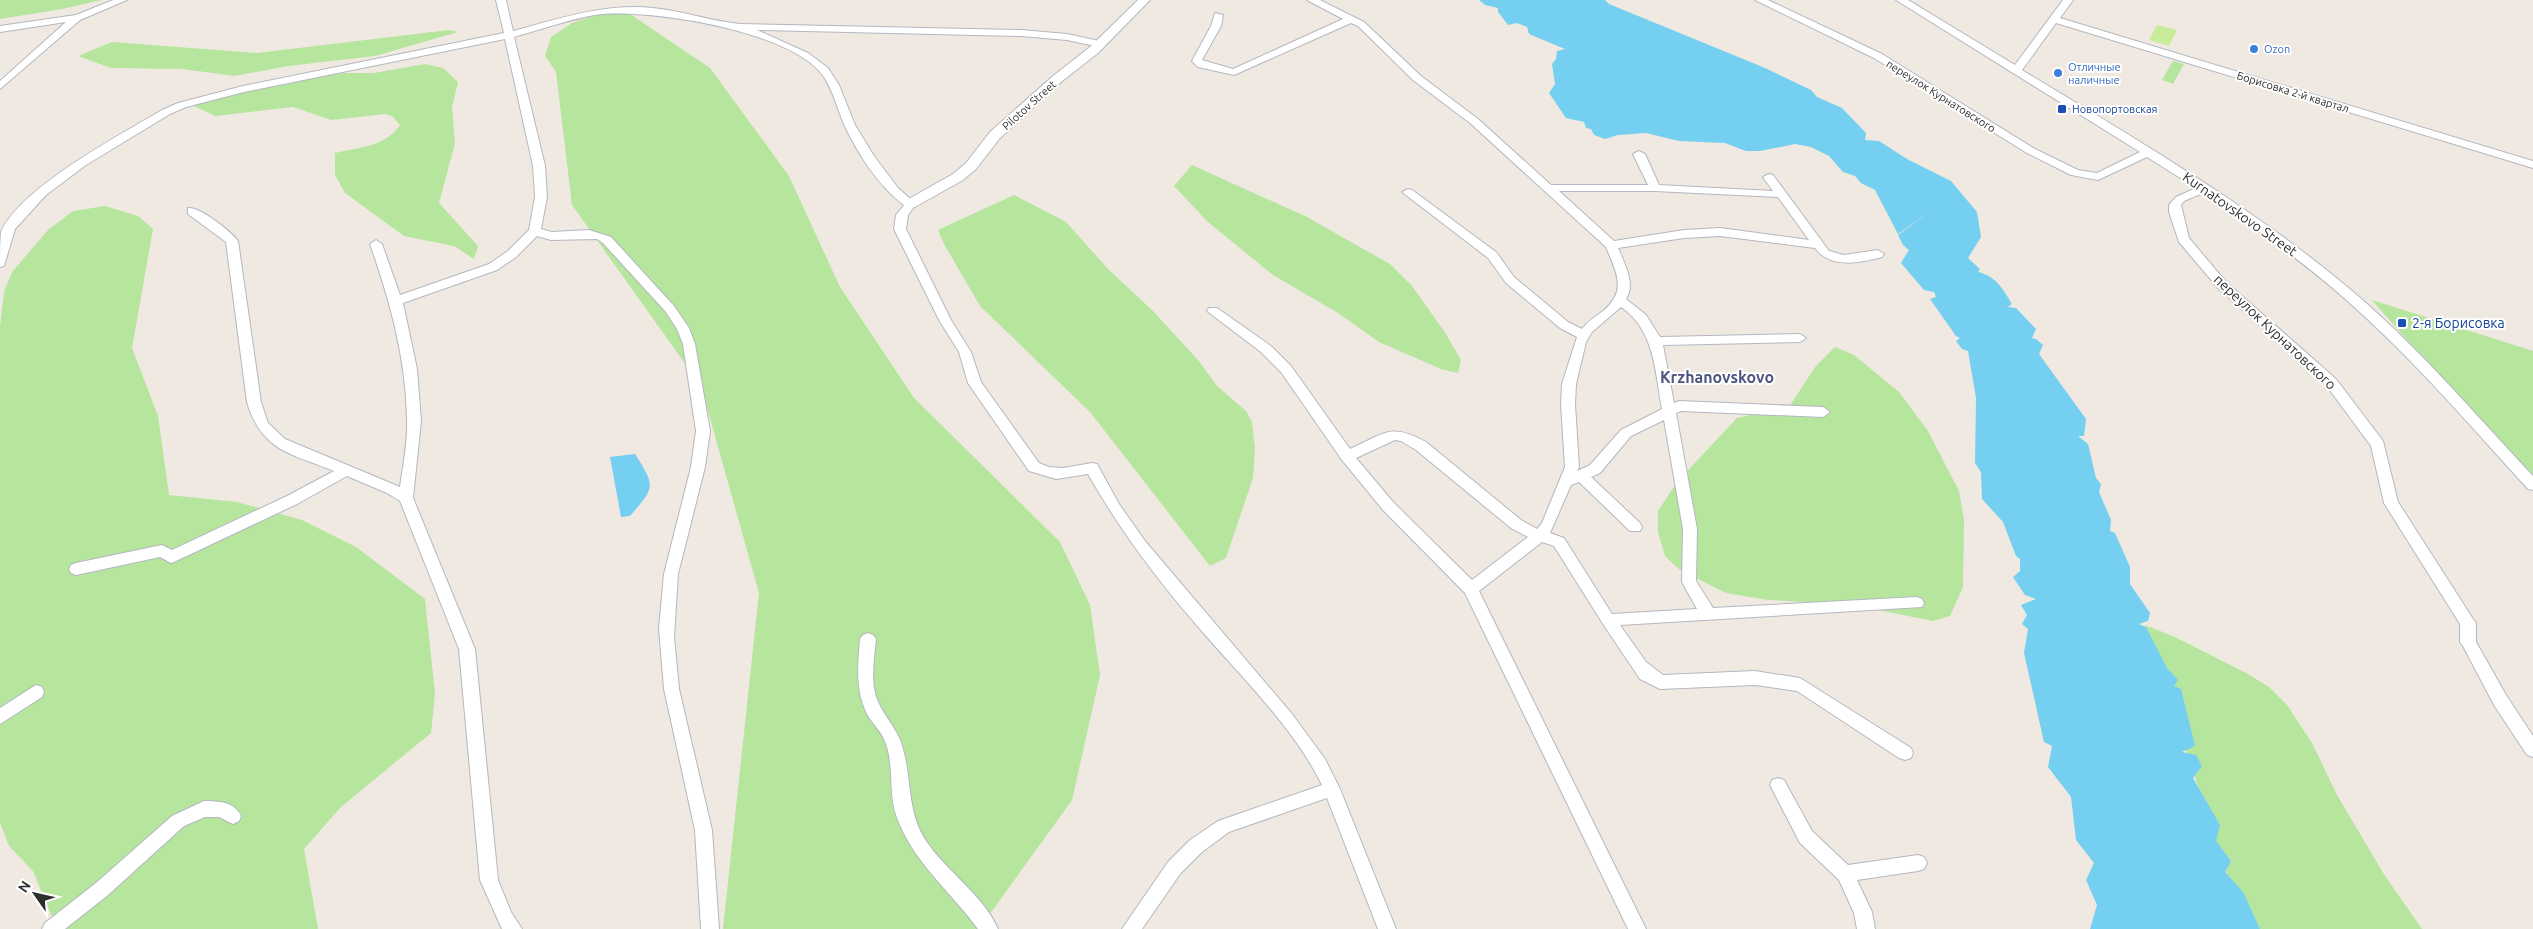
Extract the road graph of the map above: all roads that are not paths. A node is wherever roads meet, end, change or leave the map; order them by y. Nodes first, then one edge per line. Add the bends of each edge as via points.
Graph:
1 (122, 0) edge
2 (501, 0) edge
3 (1144, 0) edge
4 (1312, 0) edge
5 (1760, 0) edge
6 (1901, 0) edge
7 (2068, 0) edge
8 (1218, 15) dead end
9 (503, 16) junction
10 (77, 18) junction
11 (1352, 18) junction
12 (2054, 19) junction
13 (740, 27) junction
14 (0, 29) edge
15 (510, 35) junction
16 (490, 39) junction
17 (1100, 44) junction
18 (2017, 70) junction
19 (0, 86) edge
20 (2148, 152) junction
21 (1639, 154) dead end
22 (2533, 165) edge
23 (1769, 177) dead end
24 (1547, 188) junction
25 (1656, 188) junction
26 (2204, 188) junction
27 (1408, 192) dead end
28 (1782, 194) junction
29 (910, 204) junction
30 (192, 211) dead end
31 (535, 231) junction
32 (376, 244) dead end
33 (1611, 245) junction
34 (1819, 245) junction
35 (1878, 254) dead end
36 (0, 263) edge
37 (396, 301) junction
38 (1621, 301) junction
39 (1213, 311) dead end
40 (1583, 335) junction
41 (1800, 338) dead end
42 (1656, 341) junction
43 (1670, 410) junction
44 (1823, 412) dead end
45 (1347, 456) junction
46 (346, 470) junction
47 (1574, 478) junction
48 (2533, 485) edge
49 (406, 498) junction
50 (1636, 527) dead end
51 (1540, 536) junction
52 (76, 569) dead end
53 (1471, 589) junction
54 (1917, 603) dead end
55 (1709, 615) junction
56 (1608, 620) junction
57 (868, 640) dead end
58 (36, 692) dead end
59 (0, 717) edge
60 (2533, 750) edge
61 (1905, 753) dead end
62 (1778, 785) dead end
63 (1332, 788) junction
64 (233, 816) dead end
65 (1918, 862) dead end
66 (1845, 874) junction
67 (51, 929) edge
68 (513, 929) edge
69 (710, 929) edge
70 (989, 929) edge
71 (1131, 929) edge
72 (1387, 929) edge
73 (1637, 929) edge
74 (1866, 929) edge

1 - 10 street
2 - 9 street
3 - 17 street, Pilotov Street
4 - 11 street
5 - 20 street, переулок Курнатовского via 1878,56 2031,151 2075,173 2098,176
6 - 18 street, Kurnatovskovo Street
7 - 12 street
8 - 11 street via 1216,26 1197,61 1227,72 1241,69
9 - 15 street
9 - 16 street
10 - 14 street
10 - 19 street
11 - 24 street via 1417,78 1474,121
12 - 18 street
12 - 22 street, Борисовка 2-й квартал
13 - 15 street via 669,13 613,10
13 - 17 street via 1021,33
13 - 29 street via 818,64 840,96 850,126 889,185
15 - 16 street
15 - 31 street via 542,184
16 - 36 street via 243,88 166,112 49,186 9,228
17 - 29 street, Pilotov Street via 995,135 958,177
18 - 20 street, Kurnatovskovo Street
20 - 26 street, Kurnatovskovo Street
21 - 25 street
23 - 28 street
24 - 25 street
24 - 33 street
25 - 28 street
26 - 48 street, Kurnatovskovo Street via 2298,254 2371,315
26 - 60 street, переулок Курнатовского via 2180,199 2175,205 2184,239 2228,291 2332,382 2378,445 2391,503 2468,623 2468,642
27 - 40 street via 1492,255 1510,280 1564,325
28 - 34 street
29 - 63 street via 902,215 900,229 906,244 945,320 966,352 975,383 1034,467 1047,474 1092,468 1117,513 1146,552 1288,723 1314,756
30 - 46 street via 232,241 254,402 262,427 280,443
31 - 37 street via 493,267
31 - 69 street via 551,236 589,234 607,240 670,309 689,344 703,431 693,492 671,575 666,646 680,737 701,817
32 - 37 street
33 - 34 street via 1720,232
33 - 38 street via 1622,272 1624,293
34 - 35 street via 1833,259
37 - 49 street via 413,394 414,421
38 - 40 street
38 - 42 street via 1642,317
39 - 45 street via 1266,349 1286,369
40 - 47 street via 1569,384 1568,418
41 - 42 street
42 - 43 street
43 - 44 street via 1679,406
43 - 47 street via 1626,433 1595,469
43 - 55 street via 1690,529 1690,582
45 - 51 street via 1386,438 1404,436 1421,446 1516,524
45 - 53 street via 1388,506
46 - 49 street
46 - 52 street via 292,500 171,557 162,551
47 - 50 street
47 - 51 street
49 - 68 street via 467,648 489,880
51 - 53 street
51 - 56 street via 1559,542
53 - 73 street
54 - 55 street
55 - 56 street
56 - 61 street via 1644,671 1660,682 1755,678 1800,685
57 - 70 street via 865,687 871,706 891,737 899,761 905,814 922,848 980,914
58 - 59 street
62 - 66 street via 1806,837
63 - 71 street via 1224,826 1196,846 1174,868
63 - 72 street
64 - 67 street via 221,809 204,810 178,821 102,889
65 - 66 street
66 - 74 street via 1863,912

